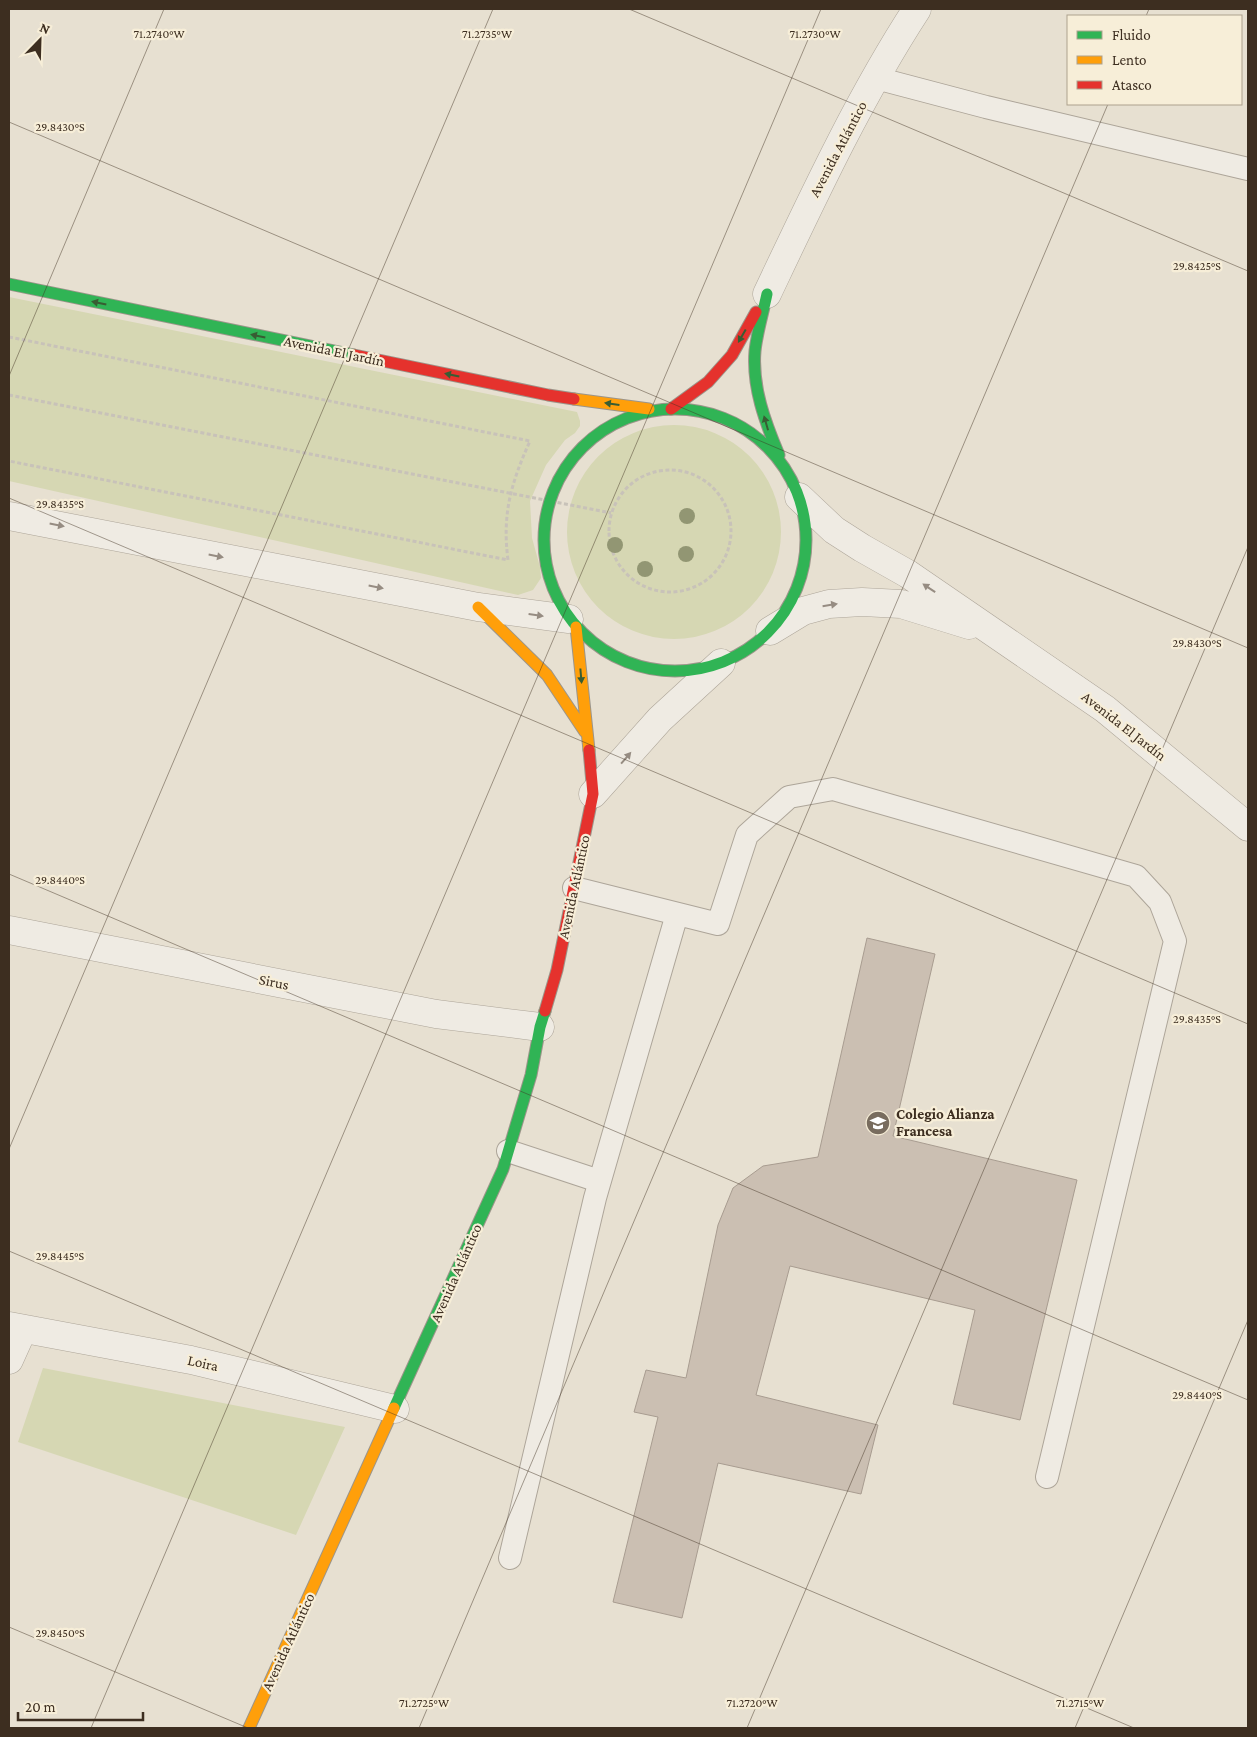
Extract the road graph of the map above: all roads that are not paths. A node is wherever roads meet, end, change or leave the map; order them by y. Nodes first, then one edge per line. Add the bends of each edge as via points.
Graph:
1 (917, 9) edge
2 (876, 78) junction
3 (1248, 168) edge
4 (9, 284) edge
5 (767, 294) junction
6 (666, 410) junction
7 (784, 468) junction
8 (798, 497) junction
9 (9, 516) edge
10 (478, 607) junction
11 (573, 623) junction
12 (770, 632) junction
13 (1003, 639) junction
14 (721, 663) junction
15 (587, 735) junction
16 (594, 794) junction
17 (1248, 827) edge
18 (574, 888) junction
19 (677, 914) junction
20 (9, 930) edge
21 (540, 1026) junction
22 (508, 1151) junction
23 (599, 1181) junction
24 (16, 1328) edge
25 (9, 1360) edge
26 (395, 1409) junction
27 (1047, 1477) dead end
28 (510, 1558) dead end
29 (249, 1728) edge

1 - 2 street, Avenida Atlántico
2 - 3 lane
2 - 5 street, Avenida Atlántico via 821,181
6 -> 4 street, Avenida El Jardín via 548,395
5 -> 6 street, Avenida Atlántico via 732,355 708,382
7 -> 5 street, Avenida Atlántico via 767,428 757,386 755,351
6 - 7 street, Avenida El Jardín via 711,414 740,427 764,444
6 - 11 street via 622,420 589,441 563,470 547,507 543,546 551,584
7 - 8 street
8 - 12 street via 806,532 804,568 791,602
13 -> 8 street, Avenida El Jardín via 908,574 834,530
9 -> 10 street
10 -> 11 street
10 - 15 street via 547,675
11 - 14 street via 607,652 644,668 683,671
11 -> 15 street, Avenida Atlántico
12 -> 13 street, Avenida El Jardín via 803,611 829,604 862,602 901,604
12 - 14 street via 748,650
13 - 17 street, Avenida El Jardín via 1105,709
16 -> 14 street, Avenida Atlántico via 660,718
15 - 16 street, Avenida Atlántico
16 - 18 street, Avenida Atlántico
18 - 19 lane
18 - 21 street, Avenida Atlántico via 557,970
19 - 23 lane
19 - 27 lane via 718,924 747,835 789,797 833,789 1136,876 1160,902 1176,941
20 - 21 street, Sirus via 436,1014
21 - 22 street, Avenida Atlántico via 531,1075
22 - 23 lane
22 - 26 street, Avenida Atlántico via 503,1169
23 - 28 lane
24 - 25 street
24 - 26 street, Loira via 191,1360
26 - 29 street, Avenida Atlántico

